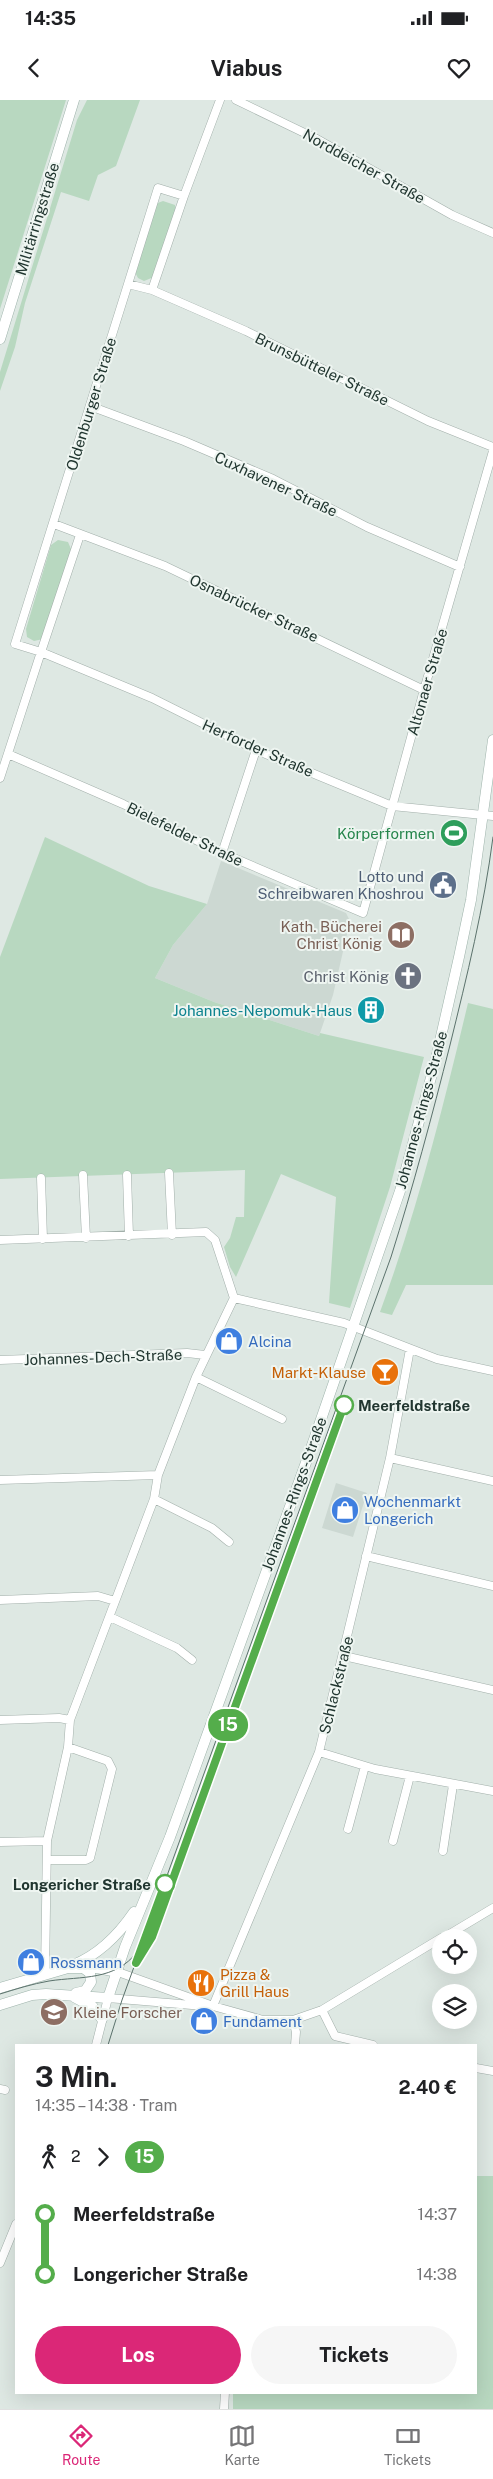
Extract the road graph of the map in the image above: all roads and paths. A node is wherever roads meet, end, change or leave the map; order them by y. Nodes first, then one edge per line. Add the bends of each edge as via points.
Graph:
1 (74, 100) edge
2 (220, 100) edge
3 (236, 100) edge
4 (184, 196) junction
5 (493, 233) edge
6 (128, 284) junction
7 (152, 290) junction
8 (0, 339) edge
9 (90, 406) junction
10 (493, 447) edge
11 (493, 451) edge
12 (54, 524) junction
13 (80, 535) junction
14 (460, 567) junction
15 (41, 652) junction
16 (424, 690) junction
17 (493, 740) edge
18 (256, 750) junction
19 (8, 754) junction
20 (0, 778) edge
21 (392, 806) junction
22 (488, 816) edge
23 (222, 853) junction
24 (363, 913) joint
25 (170, 1173) dead end
26 (83, 1175) dead end
27 (126, 1175) dead end
28 (41, 1178) dead end
29 (172, 1235) junction
30 (129, 1236) junction
31 (86, 1238) junction
32 (0, 1240) edge
33 (43, 1240) junction
34 (234, 1298) junction
35 (354, 1326) junction
36 (410, 1349) junction
37 (205, 1355) junction
38 (0, 1360) edge
39 (493, 1372) edge
40 (196, 1377) junction
41 (282, 1419) dead end
42 (390, 1458) junction
43 (158, 1475) junction
44 (0, 1480) edge
45 (493, 1481) edge
46 (154, 1499) junction
47 (229, 1542) dead end
48 (366, 1556) junction
49 (493, 1586) edge
50 (0, 1600) edge
51 (115, 1600) junction
52 (110, 1617) junction
53 (344, 1656) junction
54 (192, 1660) dead end
55 (493, 1690) edge
56 (0, 1720) edge
57 (70, 1720) junction
58 (68, 1747) junction
59 (319, 1752) junction
60 (365, 1766) junction
61 (410, 1776) junction
62 (452, 1785) junction
63 (493, 1791) edge
64 (348, 1829) dead end
65 (47, 1841) junction
66 (393, 1841) dead end
67 (0, 1842) edge
68 (443, 1851) dead end
69 (48, 1860) junction
70 (145, 1897) junction
71 (493, 1908) edge
72 (457, 1929) edge
73 (432, 1944) edge
74 (82, 1967) junction
75 (62, 1969) junction
76 (118, 1972) junction
77 (46, 1974) junction
78 (0, 1988) edge
79 (67, 1995) junction
80 (108, 1998) junction
81 (0, 2006) edge
82 (213, 2006) junction
83 (322, 2010) junction
84 (102, 2019) junction
85 (294, 2020) junction
86 (96, 2044) edge
87 (295, 2044) edge
88 (369, 2044) edge
89 (477, 2068) edge
90 (493, 2071) edge
91 (15, 2226) edge
92 (0, 2263) edge
93 (225, 2394) edge
94 (224, 2409) edge

1 - 8 street, Militärringstraße
2 - 4 street
3 - 5 street, Norddeicher Straße via 315,138 452,215
4 - 6 street, Oldenburger Straße via 158,188
4 - 7 street
6 - 7 street
6 - 9 street, Oldenburger Straße
7 - 10 street, Brunsbütteler Straße via 246,331 428,421
9 - 12 street, Oldenburger Straße
9 - 14 street, Cuxhavener Straße via 274,479 367,527
11 - 14 street, Altonaer Straße
12 - 13 street
12 - 15 street, Oldenburger Straße via 15,644
13 - 15 street
13 - 16 street, Osnabrücker Straße via 164,566
14 - 16 street, Altonaer Straße
15 - 18 street, Herforder Straße via 152,698
15 - 19 street
16 - 21 street, Altonaer Straße
17 - 22 street, Johannes-Rings-Straße
18 - 21 street, Herforder Straße
18 - 23 street
19 - 20 street
19 - 23 street, Bielefelder Straße via 123,804
21 - 22 street, Herforder Straße
21 - 24 street, Altonaer Straße
22 - 35 street, Johannes-Rings-Straße via 416,1136
23 - 24 street, Bielefelder Straße
25 - 29 street
26 - 31 street
27 - 30 street
28 - 33 street
29 - 30 street
29 - 34 street via 206,1232 212,1236
30 - 31 street
31 - 33 street
32 - 33 street
34 - 35 street
34 - 37 street
35 - 36 street
35 - 70 street, Johannes-Rings-Straße via 170,1837
36 - 39 street
36 - 42 street, Schlackstraße
37 - 38 street, Johannes-Dech-Straße
37 - 40 street
40 - 41 street
40 - 43 street
42 - 45 street
42 - 48 street, Schlackstraße
43 - 44 street
43 - 46 street
46 - 47 street via 212,1528
46 - 51 street
48 - 49 street
48 - 53 street, Schlackstraße
50 - 51 street via 98,1596
51 - 52 street
52 - 54 street via 177,1648
52 - 57 street
53 - 55 street
53 - 59 street, Schlackstraße
56 - 57 street
57 - 58 street
58 - 65 street
58 - 69 street via 108,1761 112,1769 90,1858
59 - 60 street
59 - 82 street, Schlackstraße
60 - 61 street
60 - 64 street
61 - 62 street
61 - 66 street
62 - 63 street
62 - 68 street
65 - 67 street
65 - 69 street
69 - 77 street
70 - 75 street via 122,1929 103,1946 82,1961
70 - 76 street, Johannes-Rings-Straße
71 - 72 street
73 - 83 street
74 - 75 street
74 - 76 street
74 - 79 street via 91,1977 89,1988
75 - 77 street
76 - 80 street, Johannes-Rings-Straße
76 - 82 street
77 - 78 street
79 - 80 street
79 - 81 street via 32,1995
79 - 84 street via 93,2007
80 - 82 street
80 - 84 street
82 - 85 street via 264,2020
83 - 85 street
83 - 88 street via 335,2036
84 - 86 street
85 - 87 street
89 - 90 street
91 - 92 street
93 - 94 street

